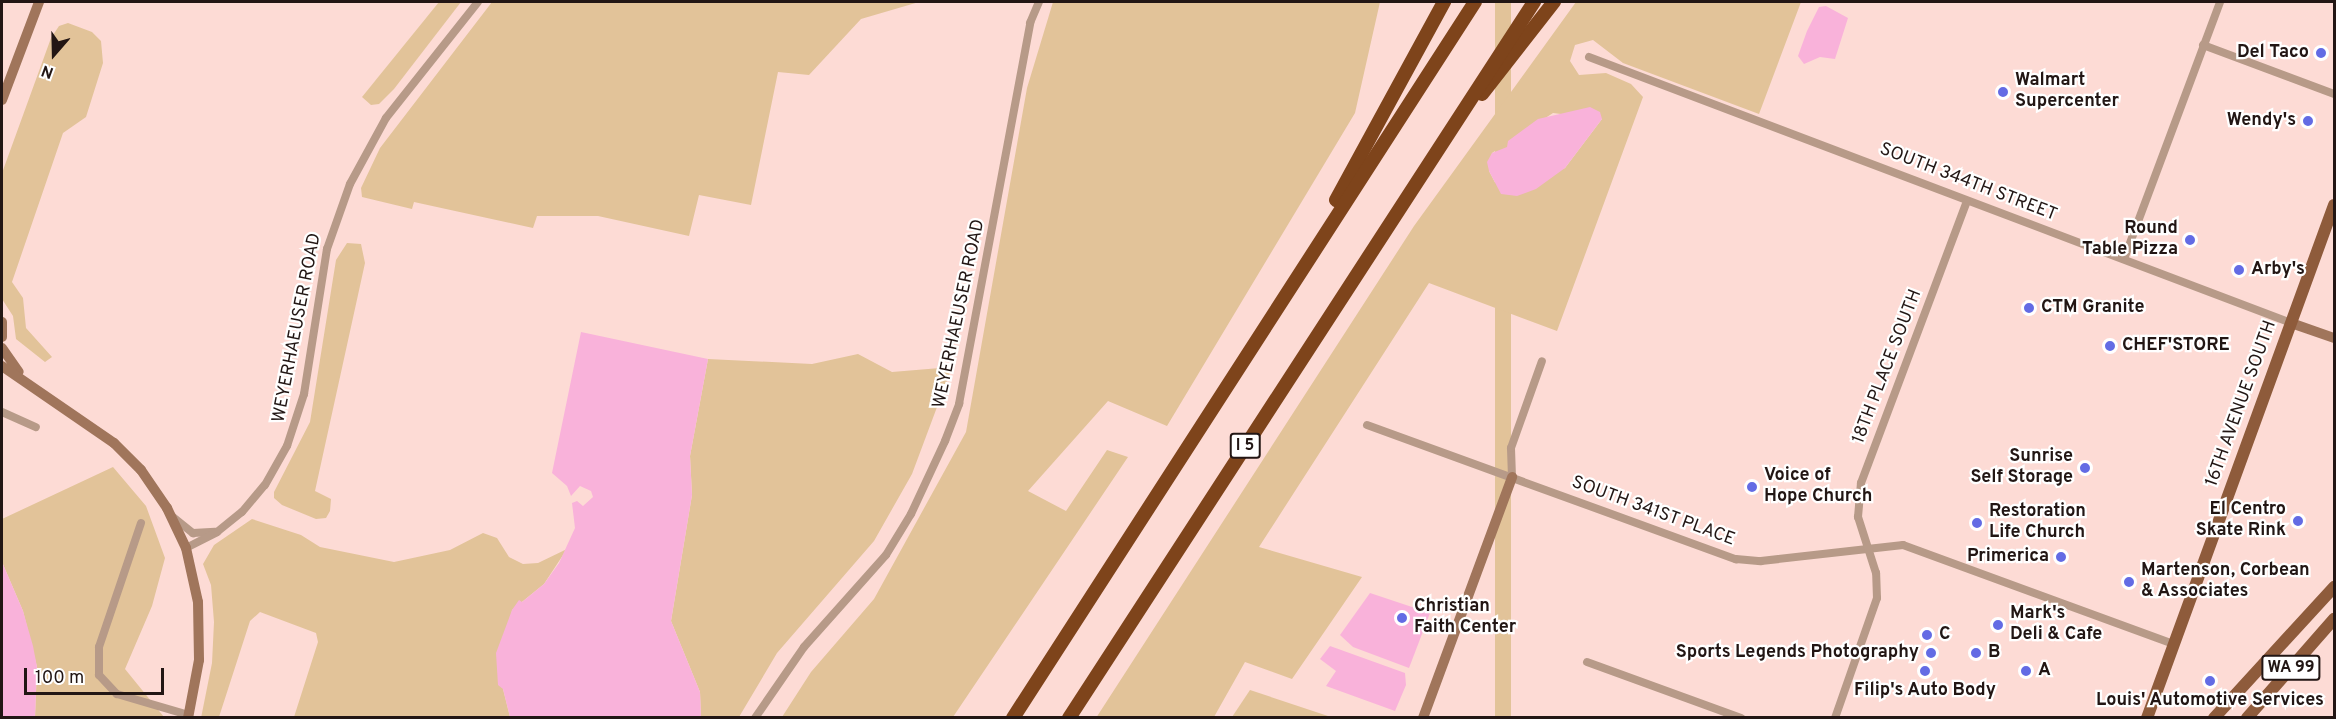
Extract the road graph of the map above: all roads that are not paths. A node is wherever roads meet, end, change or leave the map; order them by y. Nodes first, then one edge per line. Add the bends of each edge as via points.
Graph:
1 (39, 2) edge
2 (478, 2) edge
3 (1038, 2) edge
4 (1444, 2) edge
5 (1475, 2) edge
6 (1534, 2) edge
7 (1554, 2) edge
8 (2220, 2) edge
9 (2203, 45) junction
10 (1589, 57) dead end
11 (2334, 94) edge
12 (2, 100) edge
13 (1420, 174) junction
14 (1967, 201) junction
15 (2334, 206) edge
16 (2124, 259) junction
17 (1277, 307) junction
18 (2, 322) edge
19 (2291, 323) junction
20 (2, 337) edge
21 (2334, 338) edge
22 (2, 348) edge
23 (1542, 362) dead end
24 (2, 366) edge
25 (29, 383) junction
26 (2, 412) edge
27 (1367, 425) dead end
28 (36, 428) dead end
29 (1512, 477) junction
30 (170, 514) junction
31 (141, 523) dead end
32 (217, 532) junction
33 (1868, 546) junction
34 (186, 548) junction
35 (2334, 587) edge
36 (2334, 619) edge
37 (2173, 644) junction
38 (1587, 662) dead end
39 (189, 716) edge
40 (755, 717) edge
41 (1013, 717) edge
42 (1069, 717) edge
43 (1423, 717) edge
44 (1741, 717) edge
45 (1835, 717) edge
46 (2147, 717) edge
47 (2214, 717) edge
48 (2247, 717) edge

1 - 12 street
2 - 32 street, WEYERHAEUSER ROAD via 386,118 350,184 327,249 296,425 265,485 242,512
3 - 40 street, WEYERHAEUSER ROAD via 1030,23 962,393 948,432 911,514 886,555 804,647
4 - 17 highway
5 - 17 highway
6 - 13 highway, I 5
7 - 13 highway
8 - 9 street
9 - 11 street
9 - 16 street
10 - 14 street, SOUTH 344TH STREET
13 - 42 highway, I 5
14 - 16 street, SOUTH 344TH STREET
14 - 33 street, 18TH PLACE SOUTH via 1861,483 1857,507
15 - 19 main road, 16TH AVENUE SOUTH
16 - 19 street, SOUTH 344TH STREET
17 - 41 highway
18 - 20 street
19 - 21 street, SOUTH 344TH STREET
19 - 37 main road, 16TH AVENUE SOUTH
22 - 25 street via 7,360
23 - 29 street via 1511,448
24 - 25 street
25 - 30 street via 114,443 141,470
26 - 28 street
27 - 29 street, SOUTH 341ST PLACE
29 - 33 street, SOUTH 341ST PLACE via 1736,559 1761,561
29 - 43 street
30 - 32 street via 193,532
30 - 34 street
31 - 39 street via 99,647 99,675 117,694
32 - 34 street, WEYERHAEUSER ROAD
33 - 37 street, SOUTH 341ST PLACE via 1912,547
33 - 45 street, 18TH PLACE SOUTH via 1876,573 1876,604
34 - 39 street via 200,631
35 - 47 main road, WA 99
36 - 48 main road, WA 99
37 - 46 main road, 16TH AVENUE SOUTH
38 - 44 street

